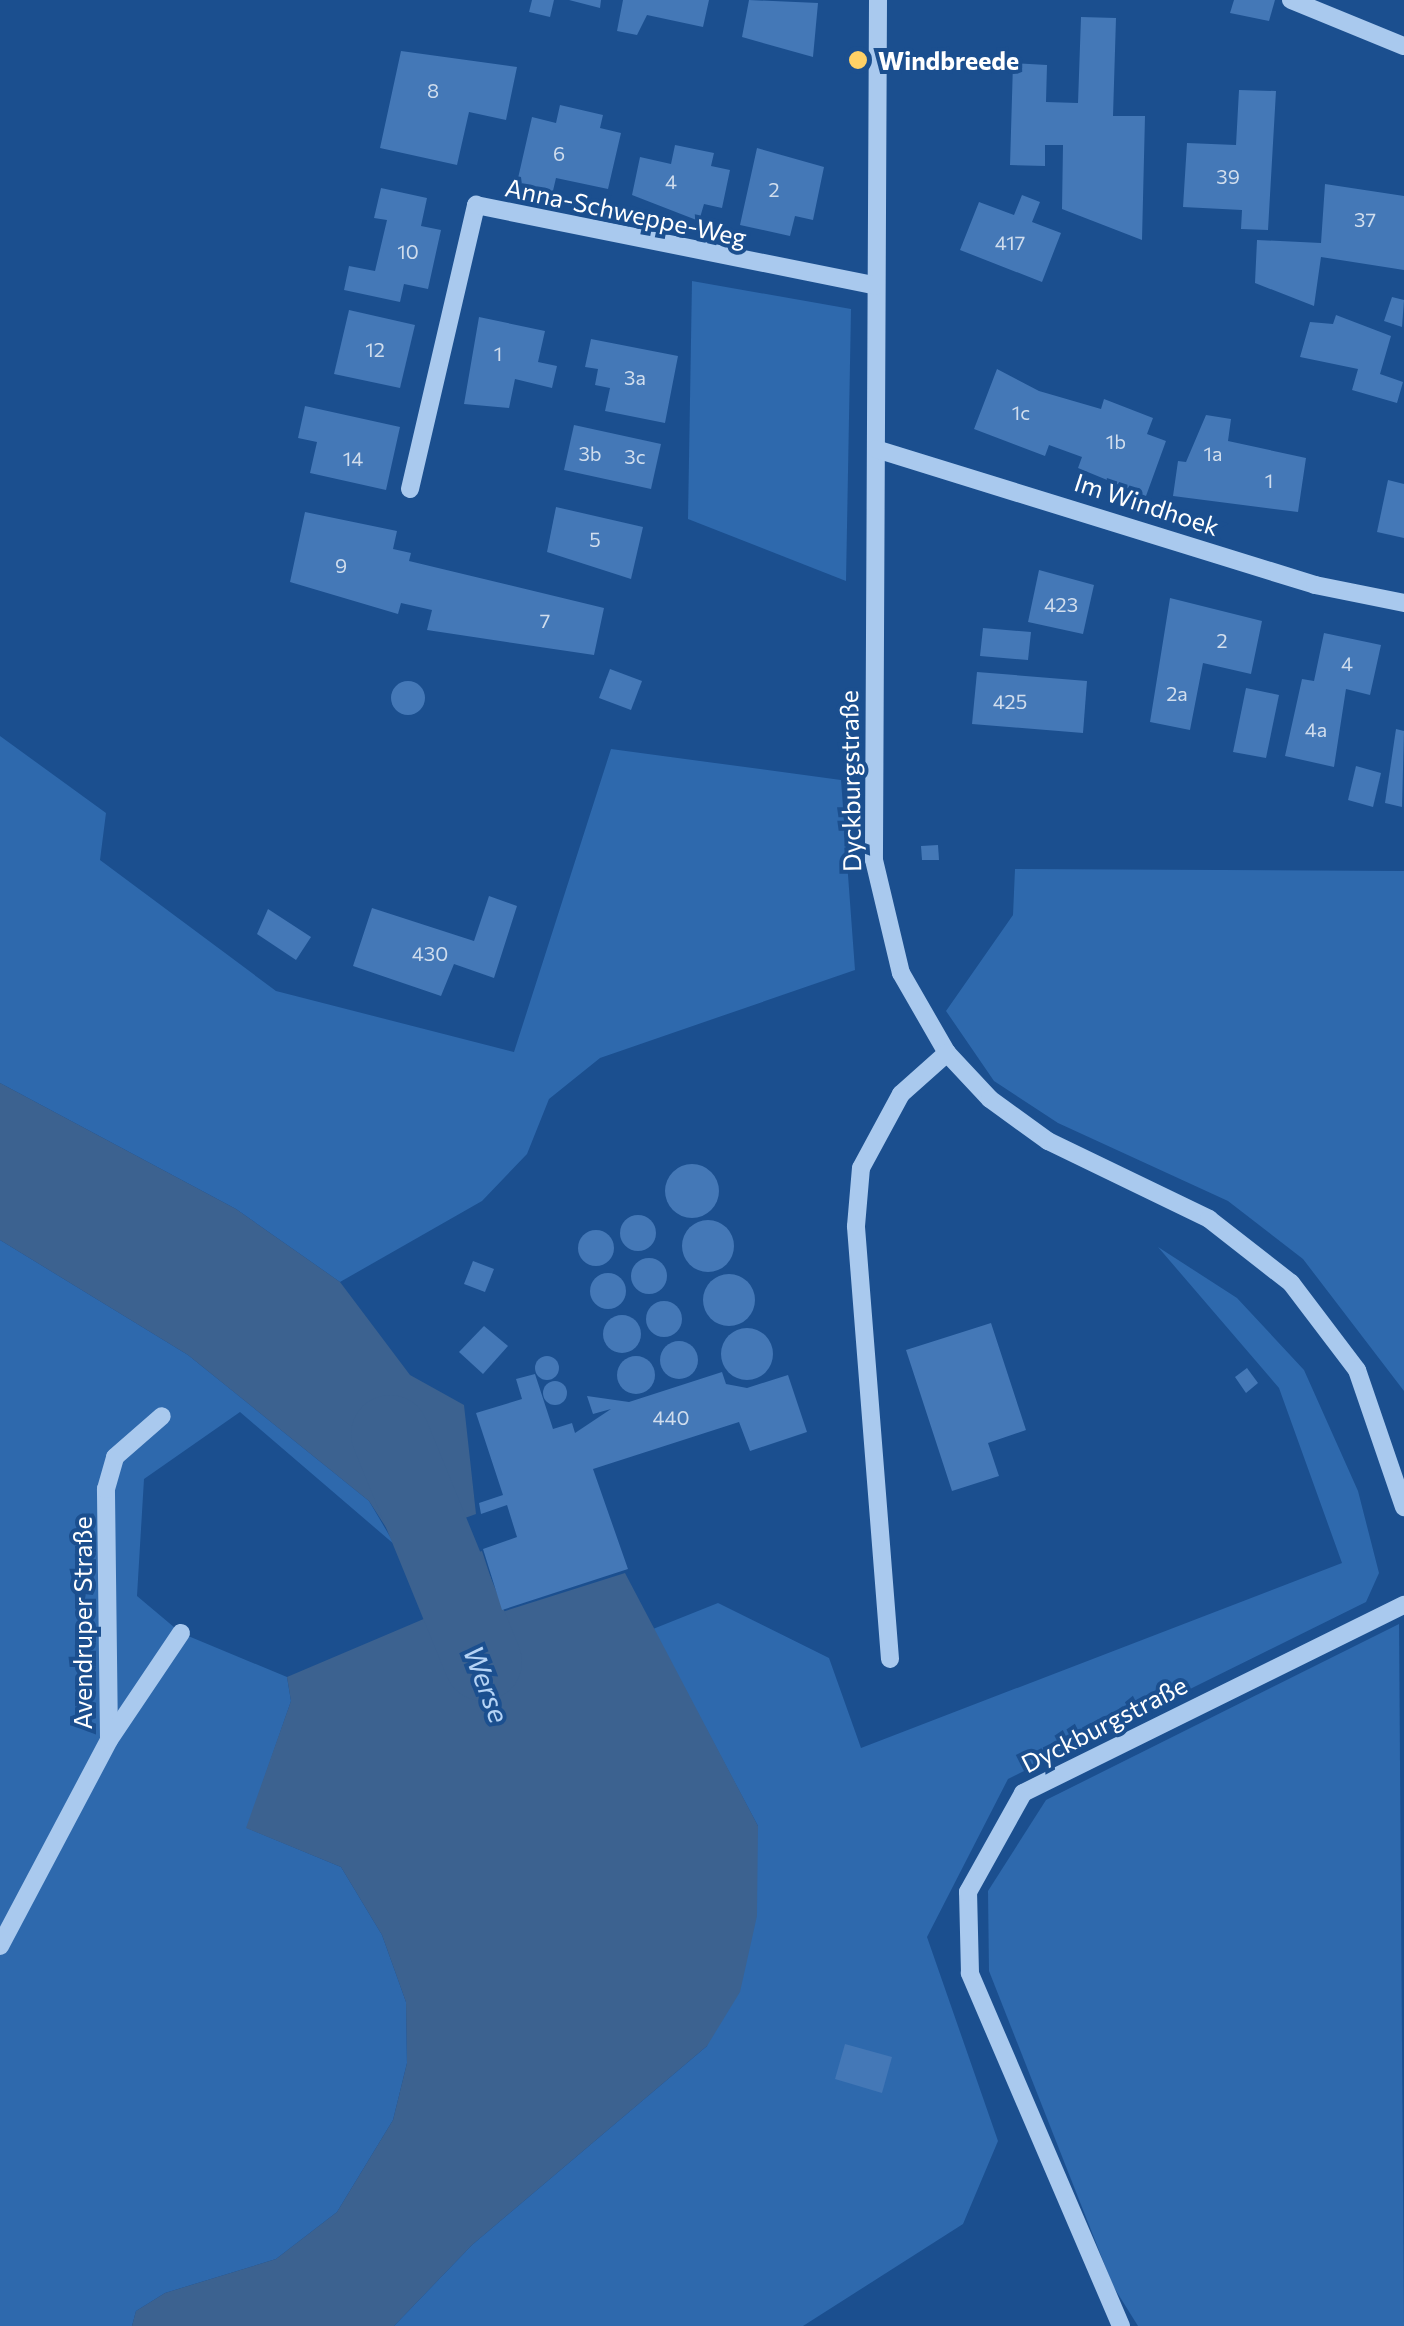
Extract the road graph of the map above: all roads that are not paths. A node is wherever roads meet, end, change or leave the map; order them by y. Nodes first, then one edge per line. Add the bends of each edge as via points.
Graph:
1 (878, 0) edge
2 (1291, 0) edge
3 (1404, 46) edge
4 (876, 286) junction
5 (876, 449) junction
6 (410, 489) dead end
7 (1404, 603) edge
8 (947, 1054) junction
9 (162, 1416) dead end
10 (1404, 1507) edge
11 (1404, 1605) edge
12 (180, 1632) dead end
13 (890, 1659) dead end
14 (109, 1740) junction
15 (0, 1946) edge
16 (1120, 2326) edge

1 - 4 street, Dyckburgstraße
2 - 3 street
4 - 5 street, Dyckburgstraße
4 - 6 street, Anna-Schweppe-Weg via 476,205
5 - 7 street, Im Windhoek via 1315,585
5 - 8 street, Dyckburgstraße via 874,860 900,974
8 - 10 street, Dyckburgstraße via 1048,1141 1209,1219 1290,1283 1357,1370
8 - 13 street via 901,1094 861,1168 856,1226
9 - 14 street, Avendruper Straße via 115,1457 106,1489
11 - 16 street, Dyckburgstraße via 1023,1793 968,1892 970,1973
12 - 14 street
14 - 15 street, Avendruper Straße

